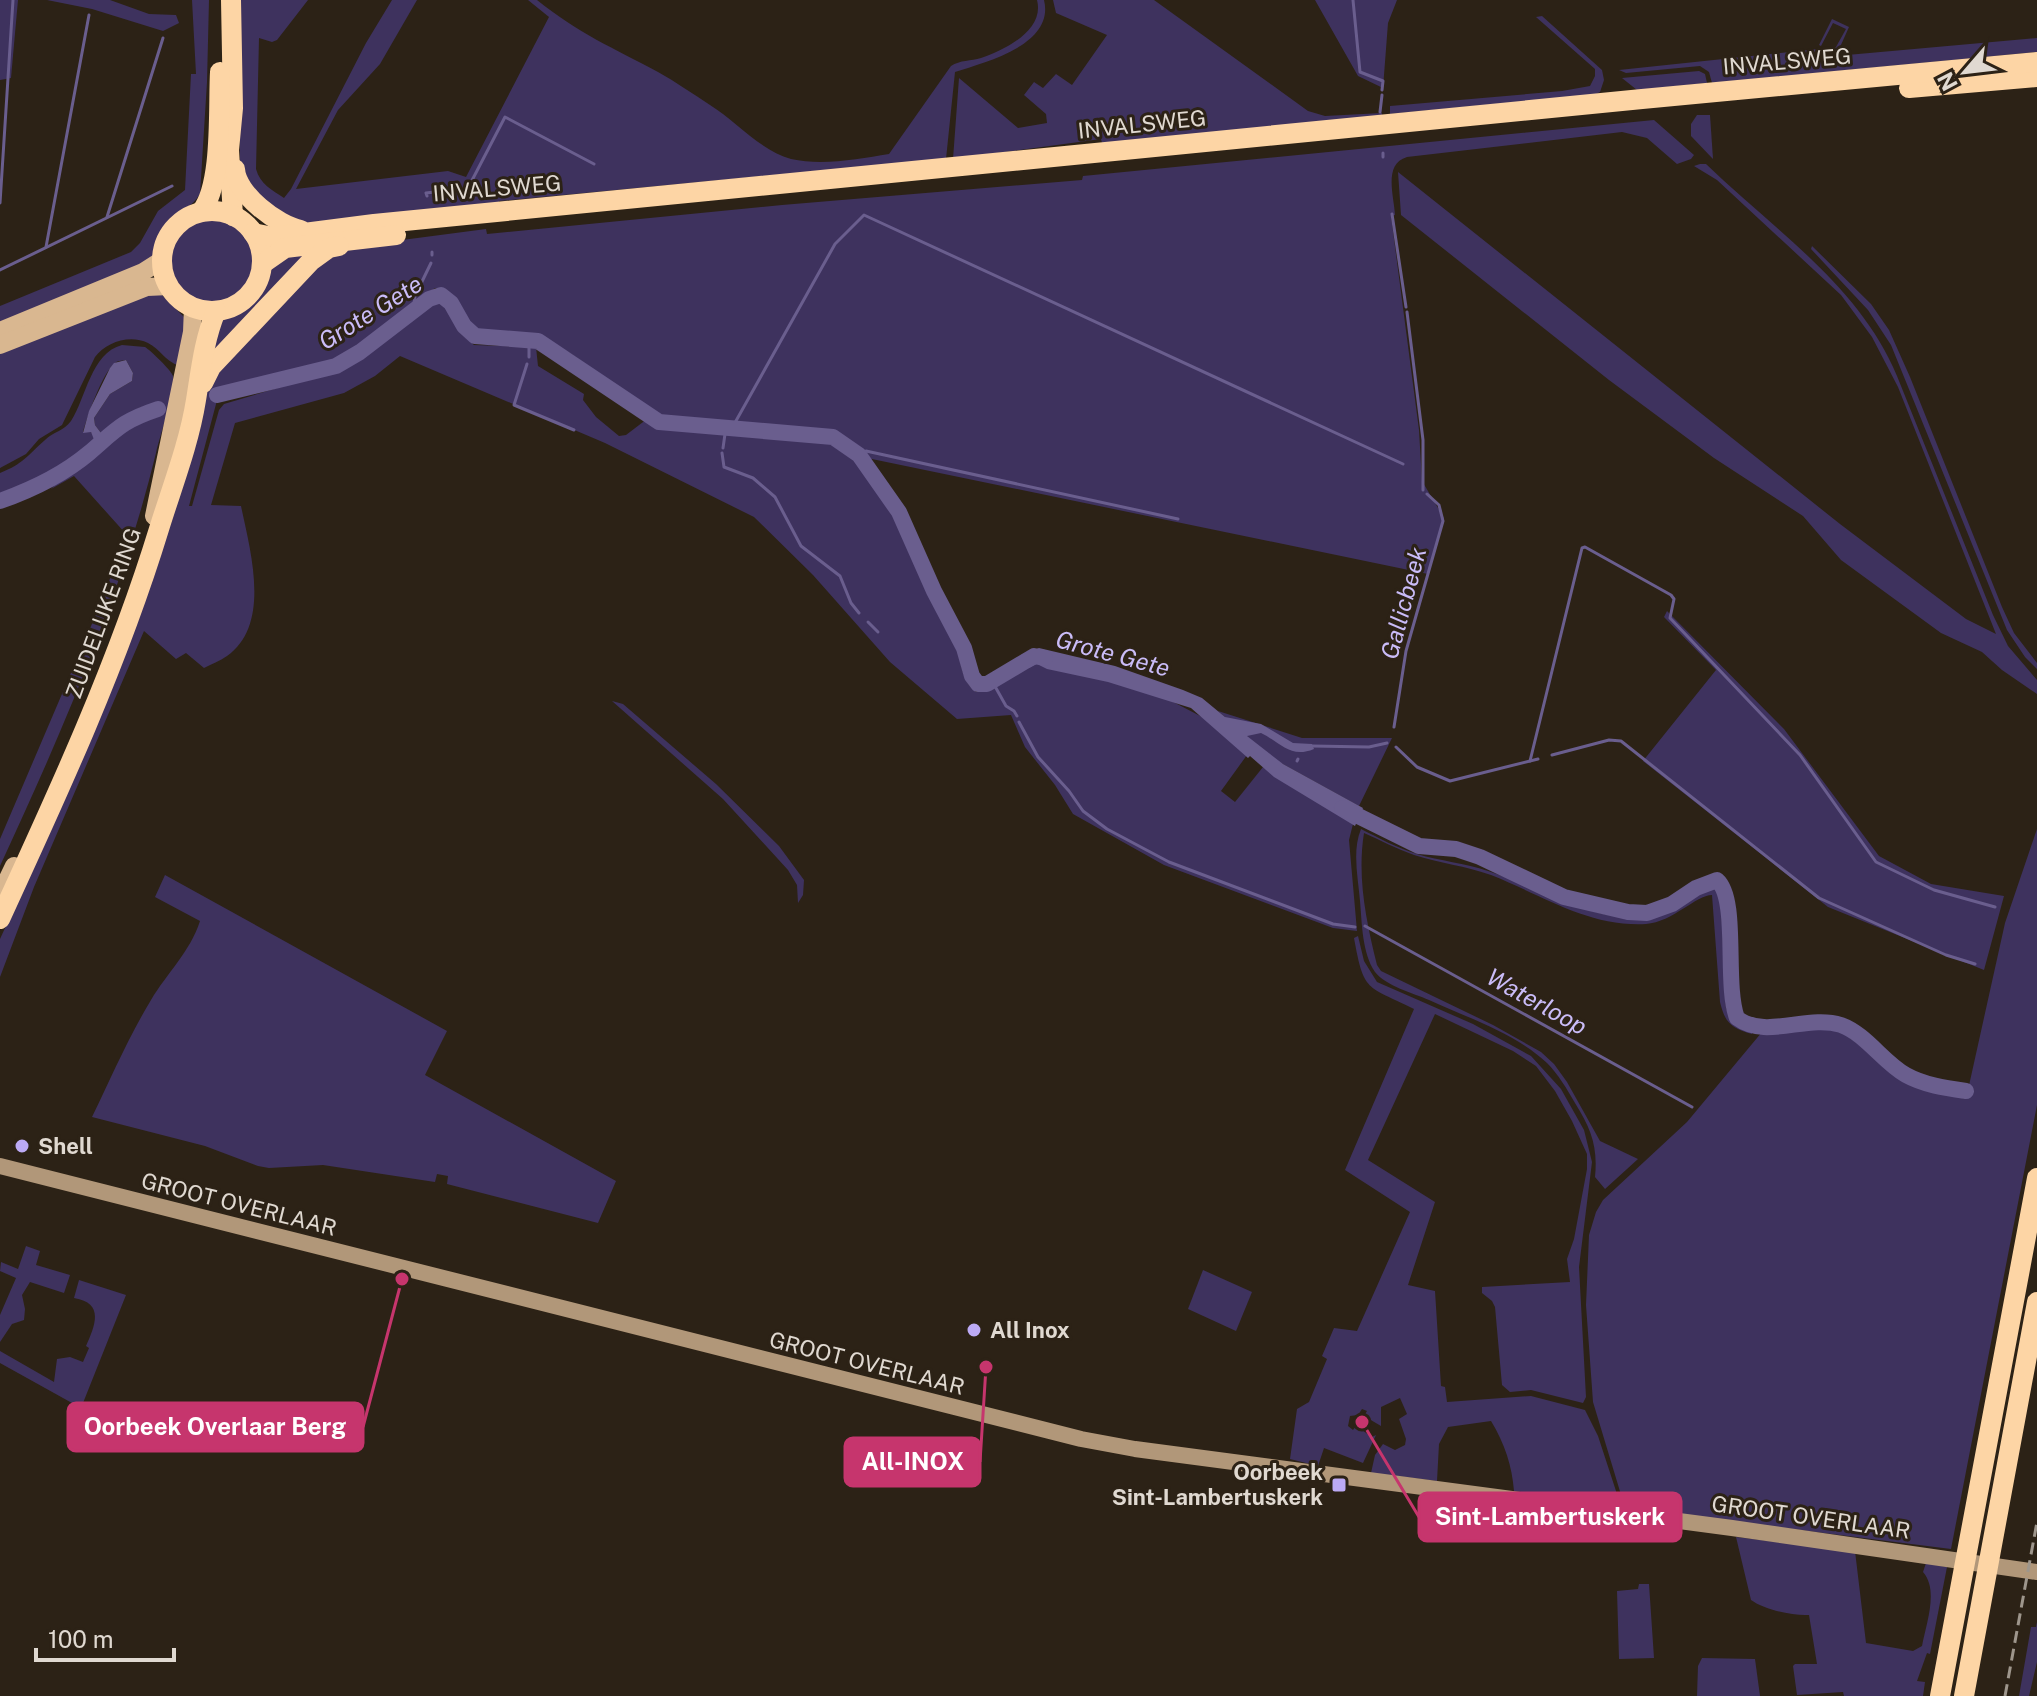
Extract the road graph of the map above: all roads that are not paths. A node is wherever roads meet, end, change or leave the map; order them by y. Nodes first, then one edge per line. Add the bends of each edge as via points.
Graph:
1 (221, 0) edge
2 (231, 0) edge
3 (2037, 62) edge
4 (2037, 77) edge
5 (232, 131) junction
6 (201, 212) junction
7 (233, 216) junction
8 (309, 231) junction
9 (253, 233) junction
10 (354, 241) junction
11 (162, 260) junction
12 (262, 264) junction
13 (169, 286) junction
14 (193, 307) junction
15 (216, 311) junction
16 (0, 331) edge
17 (0, 345) edge
18 (196, 401) junction
19 (0, 895) edge
20 (0, 919) edge
21 (0, 1166) edge
22 (2037, 1178) edge
23 (2037, 1302) edge
24 (2037, 1572) edge
25 (1940, 1696) edge
26 (1964, 1696) edge

1 - 6 highway via 217,143 212,195
2 - 5 highway
3 - 8 highway, INVALSWEG
4 - 10 highway, INVALSWEG
5 - 7 highway
5 - 8 highway via 240,189 285,227
6 - 7 highway
6 - 11 highway via 171,232
7 - 9 highway
8 - 9 highway, INVALSWEG via 273,237
9 - 12 highway
10 - 12 highway, INVALSWEG via 285,248
10 - 18 highway via 329,248 311,261 211,367
11 - 13 highway
11 - 16 main road
12 - 15 highway via 249,294
13 - 14 highway
13 - 17 main road via 147,287
14 - 15 highway
14 - 19 main road, ZUIDELIJKE RING via 153,522 81,718
15 - 18 highway, ZUIDELIJKE RING
18 - 20 highway, ZUIDELIJKE RING via 119,646
21 - 24 main road, GROOT OVERLAAR via 1081,1439
22 - 25 highway
23 - 26 highway

